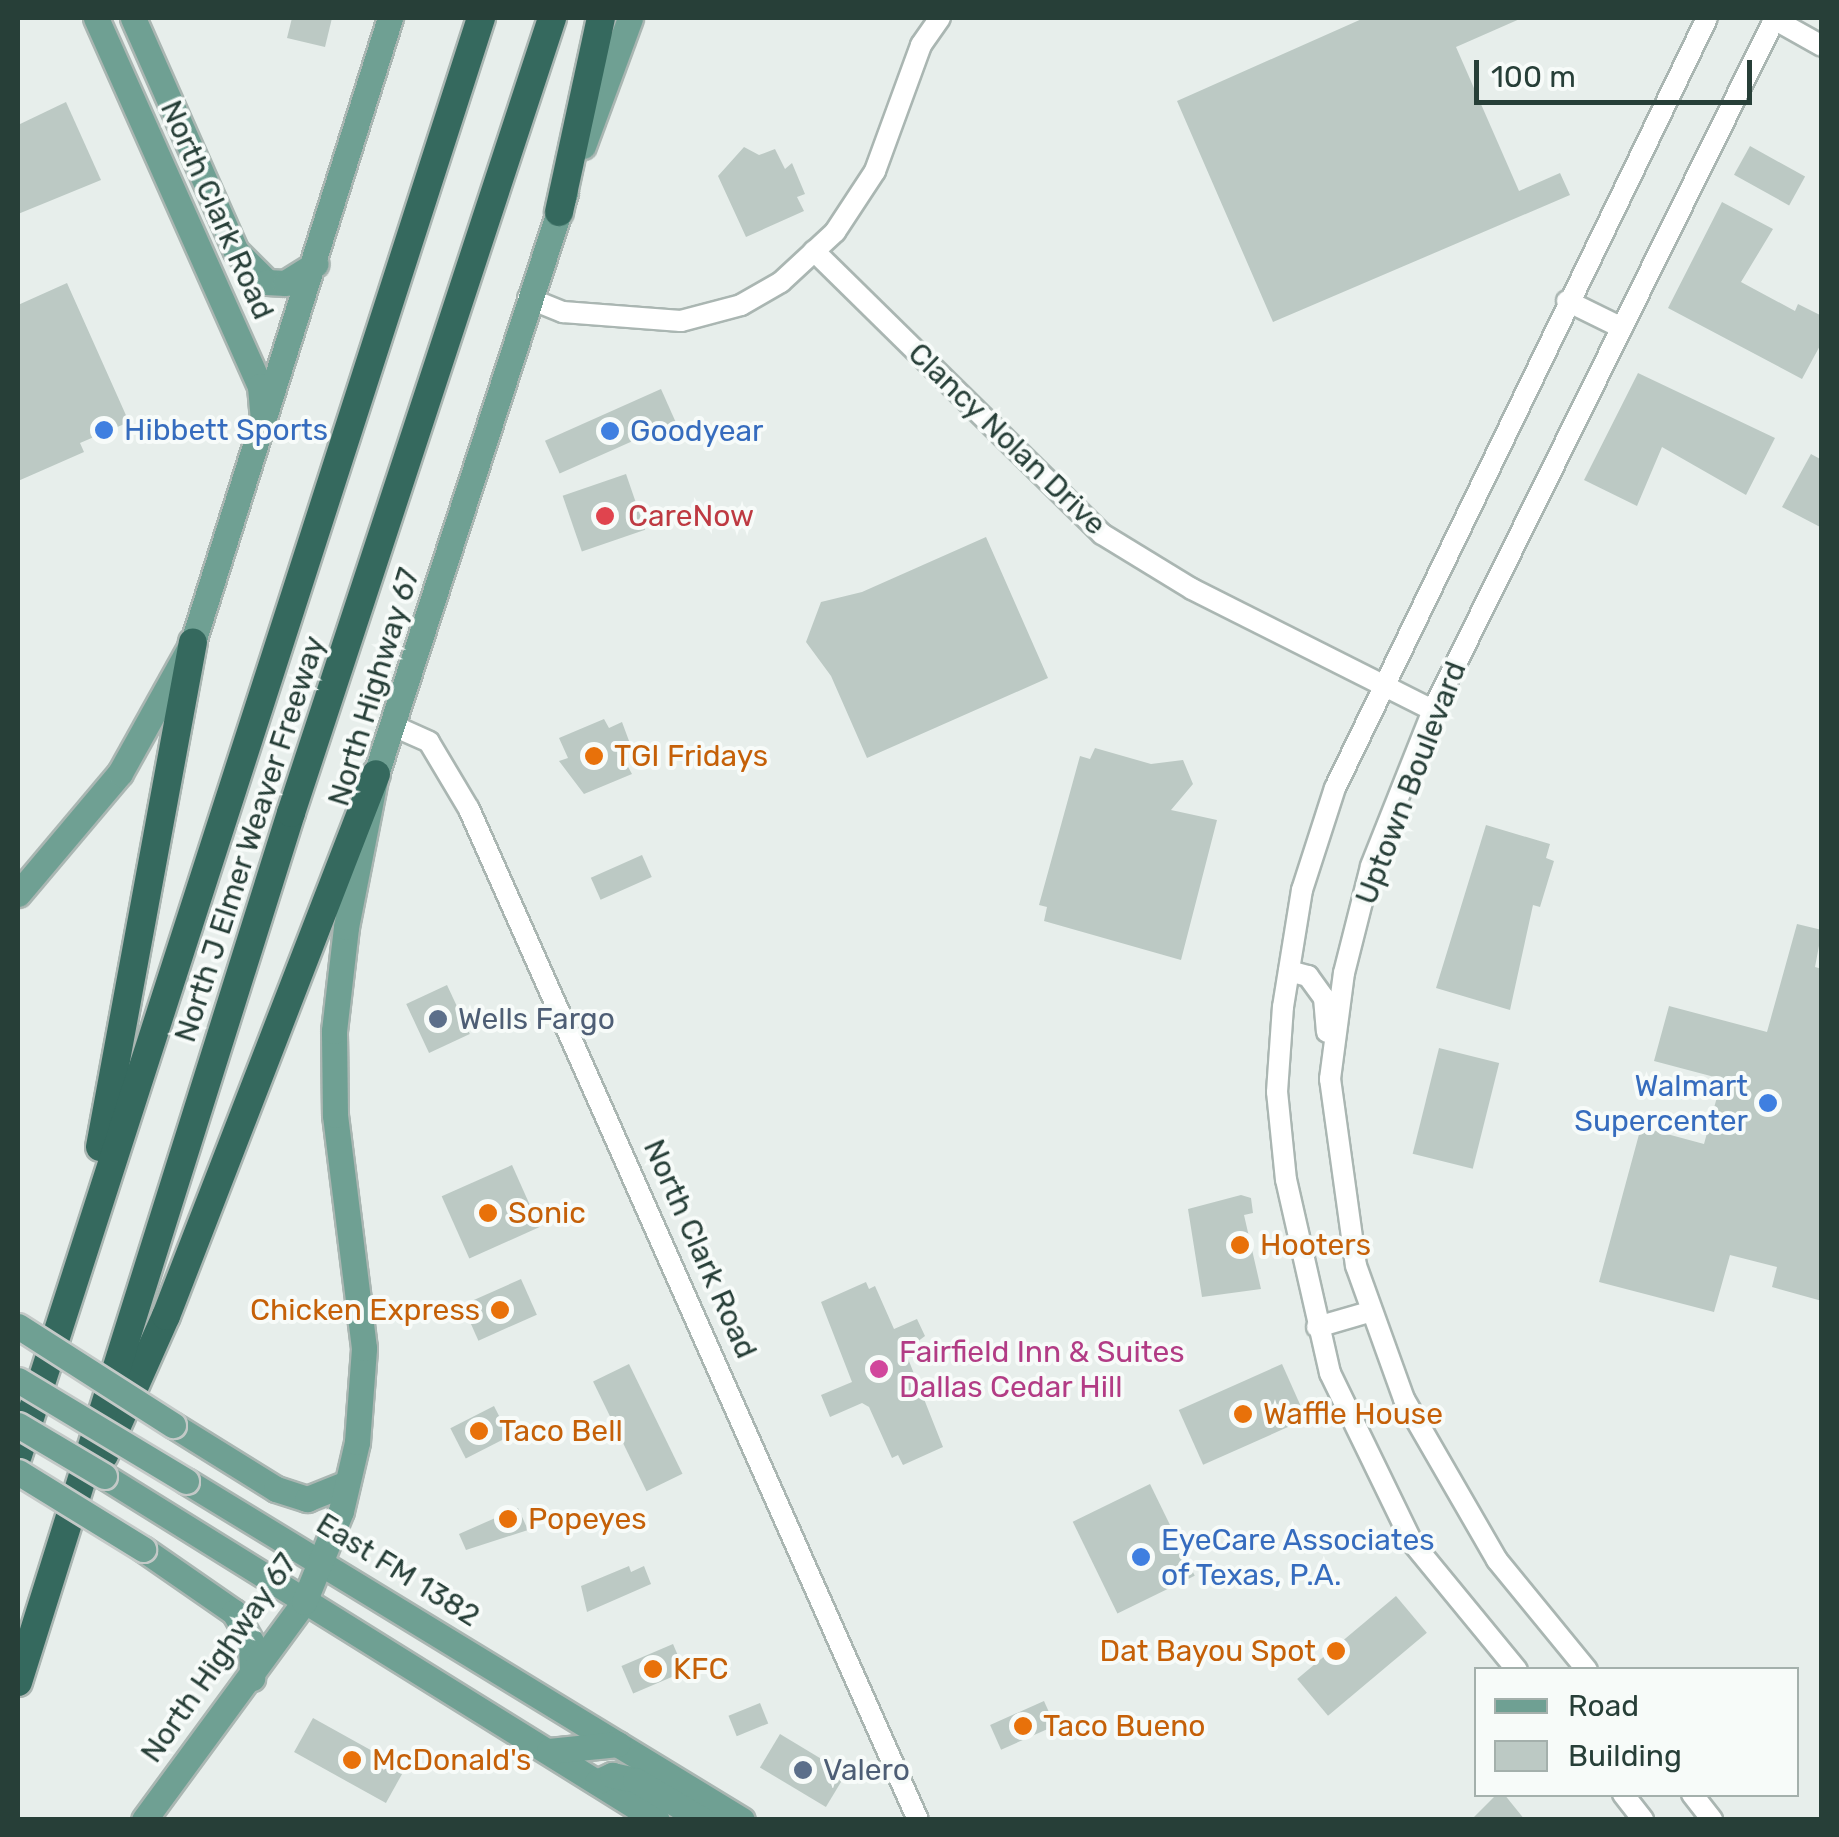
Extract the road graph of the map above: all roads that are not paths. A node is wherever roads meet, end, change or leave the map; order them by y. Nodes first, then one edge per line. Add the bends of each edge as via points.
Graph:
1 (134, 18) edge
2 (390, 18) edge
3 (481, 18) edge
4 (552, 18) edge
5 (601, 18) edge
6 (630, 18) edge
7 (940, 18) edge
8 (1707, 18) edge
9 (1774, 18) edge
10 (107, 21) edge
11 (1822, 46) edge
12 (202, 174) junction
13 (172, 188) junction
14 (558, 212) junction
15 (814, 251) junction
16 (316, 264) junction
17 (528, 298) junction
18 (1567, 301) junction
19 (1622, 328) junction
20 (264, 432) junction
21 (194, 642) junction
22 (1385, 688) junction
23 (1434, 710) junction
24 (396, 726) junction
25 (376, 774) junction
26 (18, 894) edge
27 (1289, 972) junction
28 (1330, 1079) junction
29 (94, 1214) junction
30 (1369, 1312) junction
31 (18, 1326) edge
32 (1317, 1327) junction
33 (18, 1380) edge
34 (18, 1425) edge
35 (18, 1454) edge
36 (18, 1472) edge
37 (347, 1483) junction
38 (66, 1532) junction
39 (325, 1562) junction
40 (304, 1602) junction
41 (1515, 1667) edge
42 (1586, 1667) edge
43 (252, 1678) junction
44 (18, 1682) edge
45 (618, 1744) junction
46 (549, 1751) junction
47 (597, 1782) junction
48 (1625, 1797) edge
49 (1694, 1797) edge
50 (741, 1819) edge
51 (144, 1820) edge
52 (657, 1820) edge
53 (703, 1820) edge
54 (918, 1820) edge
55 (1643, 1820) edge
56 (1712, 1820) edge

1 - 12 main road, North Clark Road
2 - 16 main road
3 - 29 highway, North J Elmer Weaver Freeway
4 - 38 highway, North J Elmer Weaver Freeway via 291,813
5 - 14 highway
6 - 14 main road, North Highway 67
7 - 15 street via 921,45 875,171
8 - 18 street, Uptown Boulevard
9 - 11 street
9 - 19 street, Uptown Boulevard
10 - 13 main road, North Clark Road
12 - 13 main road
12 - 16 main road, North Clark Road via 236,251 254,274 285,282
13 - 20 main road, North Clark Road via 260,386
14 - 17 main road, North Highway 67
15 - 17 street via 741,305 680,321 563,312
15 - 22 street, Clancy Nolan Drive via 1102,534
16 - 20 main road
17 - 24 main road, North Highway 67
18 - 19 street
18 - 22 street, Uptown Boulevard
19 - 23 street, Uptown Boulevard
20 - 21 main road
21 - 26 main road via 120,772
21 - 29 highway via 92,1192
22 - 23 street, Clancy Nolan Drive
22 - 27 street, Uptown Boulevard via 1335,788 1302,890
23 - 28 street, Uptown Boulevard via 1372,866 1344,973
24 - 25 main road, North Highway 67
24 - 54 street, North Clark Road via 429,742 469,808
25 - 37 main road, North Highway 67 via 334,1031 339,1164 364,1348
25 - 38 highway via 159,1334
27 - 28 street via 1308,976 1324,998
27 - 32 street, Uptown Boulevard via 1277,1092 1286,1180
28 - 30 street, Uptown Boulevard via 1348,1221
29 - 35 highway, North J Elmer Weaver Freeway
30 - 32 street
30 - 42 street, Uptown Boulevard via 1404,1399 1448,1480 1498,1560
31 - 37 main road, bridge via 276,1489 306,1500
32 - 41 street, Uptown Boulevard via 1345,1414 1412,1542
33 - 39 main road, East FM 1382, bridge
34 - 40 main road, bridge
36 - 43 main road, bridge via 234,1612 252,1642
37 - 39 main road, North Highway 67
38 - 44 highway, North J Elmer Weaver Freeway
39 - 40 main road, North Highway 67
39 - 45 main road, East FM 1382
40 - 43 main road, North Highway 67
40 - 46 main road
43 - 51 main road, North Highway 67
45 - 46 main road
45 - 50 main road, East FM 1382
46 - 47 main road
47 - 52 main road
47 - 53 main road via 612,1775 635,1780
48 - 55 street
49 - 56 street

